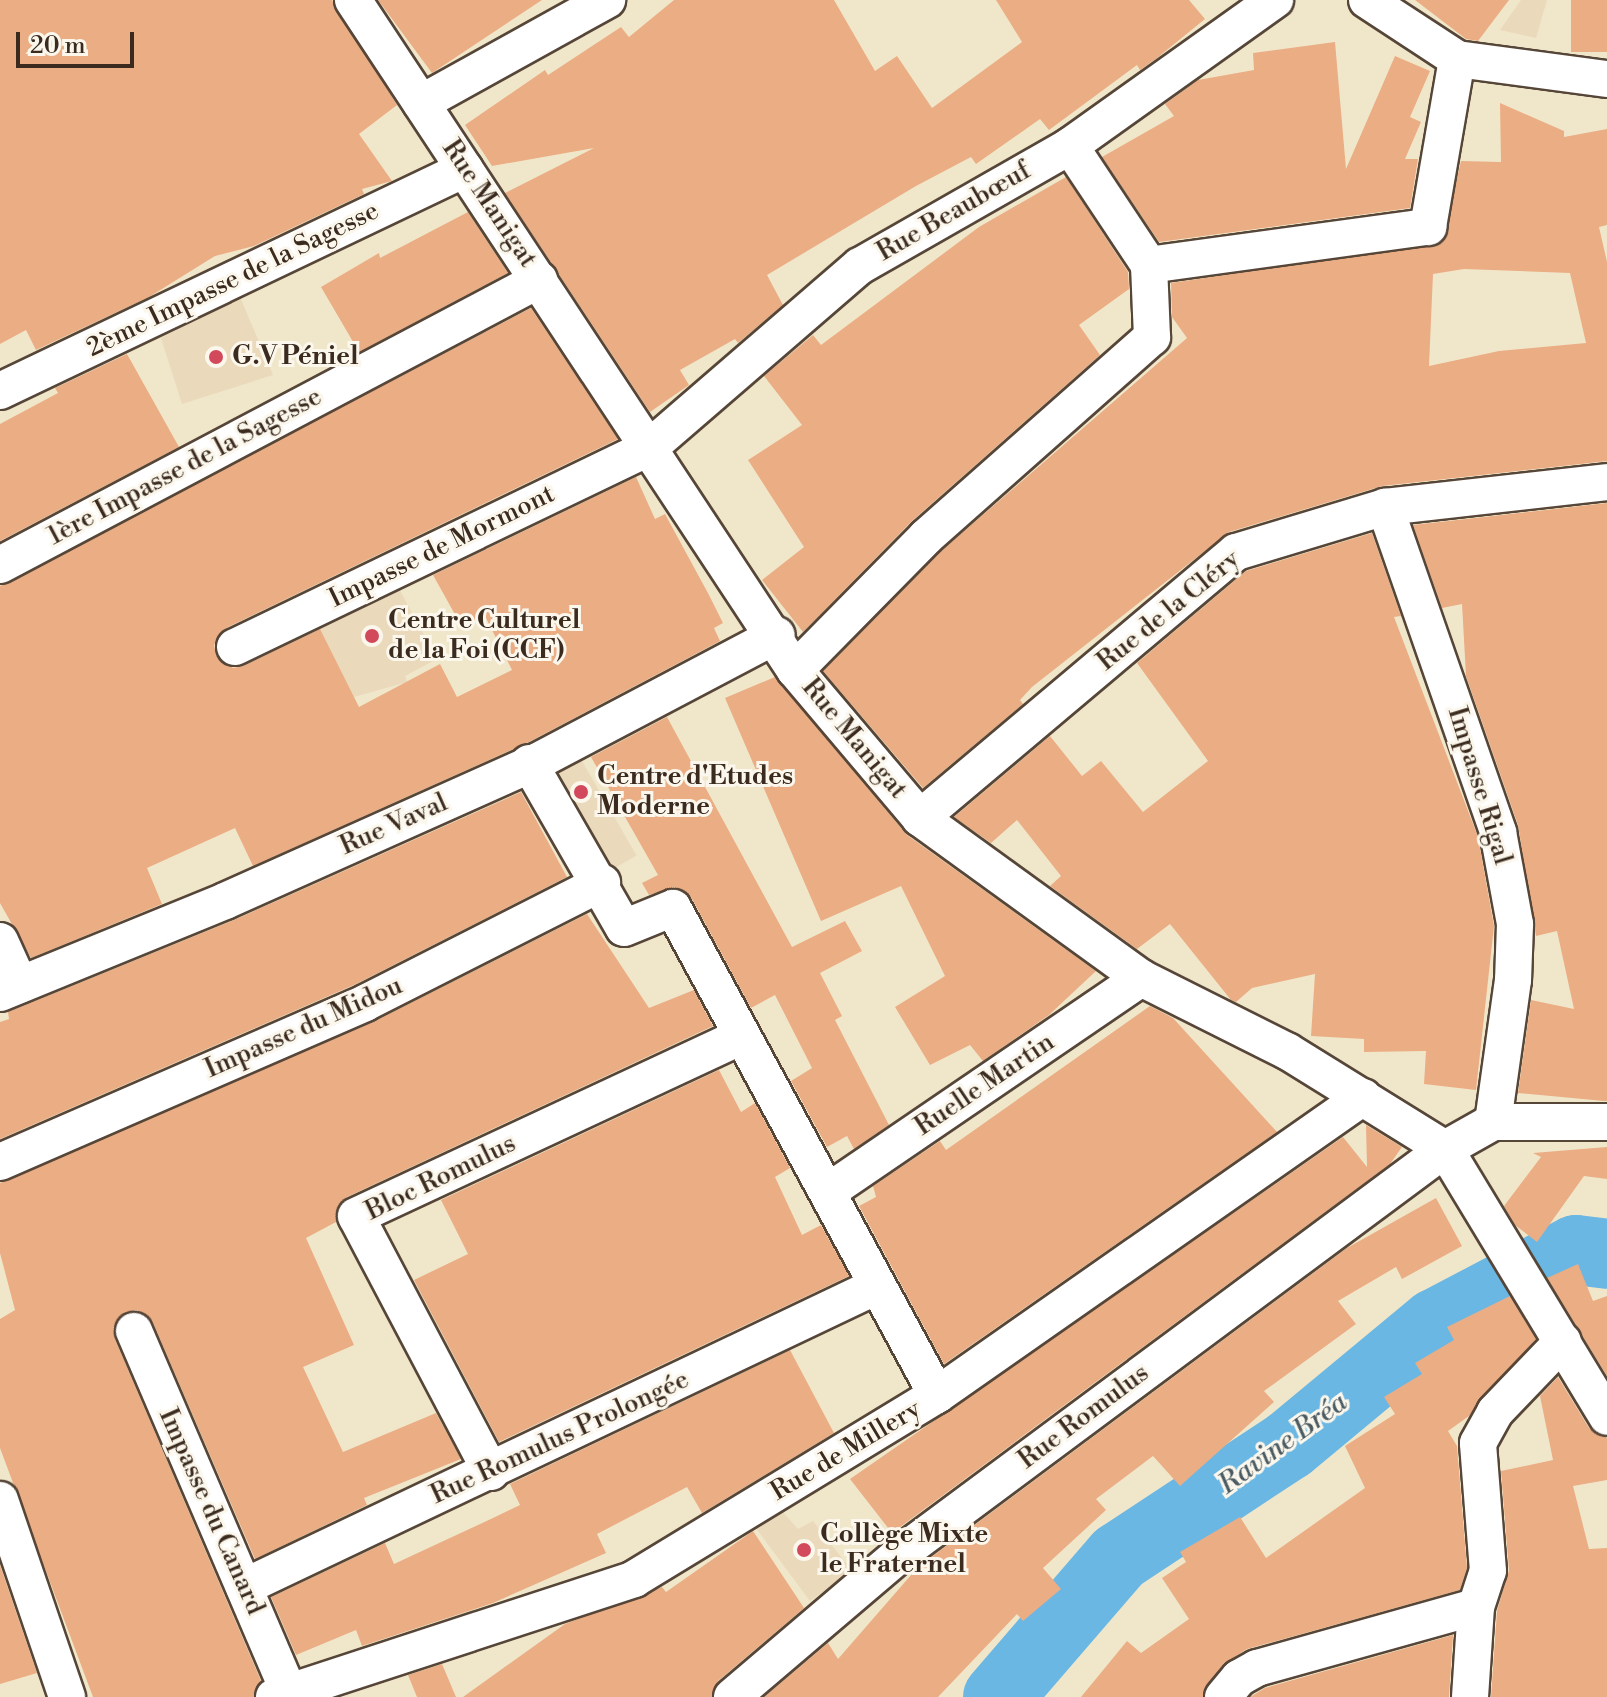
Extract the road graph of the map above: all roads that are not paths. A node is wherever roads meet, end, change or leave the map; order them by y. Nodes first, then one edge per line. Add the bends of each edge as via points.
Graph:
1 (353, 0) edge
2 (607, 0) edge
3 (1275, 0) edge
4 (1367, 0) edge
5 (1457, 59) junction
6 (1607, 79) edge
7 (421, 103) junction
8 (1070, 146) junction
9 (465, 169) junction
10 (1149, 265) junction
11 (539, 280) junction
12 (0, 391) edge
13 (650, 447) junction
14 (1607, 482) edge
15 (1385, 507) junction
16 (0, 565) edge
17 (777, 635) junction
18 (235, 647) dead end
19 (795, 670) junction
20 (529, 763) junction
21 (920, 818) junction
22 (602, 883) junction
23 (0, 941) edge
24 (1141, 978) junction
25 (10, 989) edge
26 (740, 1037) junction
27 (1363, 1097) junction
28 (1493, 1122) junction
29 (1607, 1122) edge
30 (1445, 1149) junction
31 (0, 1162) edge
32 (829, 1191) junction
33 (875, 1287) junction
34 (134, 1331) dead end
35 (1563, 1341) junction
36 (937, 1395) junction
37 (1607, 1417) edge
38 (491, 1472) junction
39 (0, 1500) edge
40 (244, 1587) junction
41 (1476, 1607) junction
42 (282, 1695) edge
43 (67, 1697) edge
44 (732, 1697) edge
45 (1223, 1697) edge
46 (1470, 1697) edge

1 - 7 street, Rue Manigat
2 - 7 street
3 - 8 street, Rue Beaubœuf
4 - 5 street
5 - 6 street
5 - 10 street via 1428,227
7 - 9 street, Rue Manigat
8 - 10 street
8 - 13 street, Rue Beaubœuf via 860,266
9 - 11 street, Rue Manigat
9 - 12 street, 2ème Impasse de la Sagesse
10 - 19 street via 1152,337 926,537
11 - 13 street, Rue Manigat
11 - 16 street, 1ère Impasse de la Sagesse
13 - 17 street, Rue Manigat
13 - 18 street, Impasse de Mormont
14 - 15 street, Rue de la Cléry
15 - 21 street, Rue de la Cléry via 1236,552
15 - 28 street, Impasse Rigal via 1498,832 1515,924 1513,980
17 - 19 street, Rue Manigat
17 - 20 street, Rue Vaval
19 - 21 street, Rue Manigat
20 - 22 street
20 - 25 street, Rue Vaval via 225,901
21 - 24 street, Rue Manigat
22 - 26 street via 624,928 673,908
22 - 31 street, Impasse du Midou via 365,1003
23 - 25 street
24 - 27 street, Rue Manigat via 1287,1051
24 - 32 street, Ruelle Martin
26 - 32 street
26 - 38 street, Bloc Romulus via 356,1216
27 - 30 street, Rue Manigat
27 - 36 street, Rue de Millery
28 - 29 street
28 - 30 street
30 - 35 street
30 - 44 street, Rue Romulus via 900,1554
32 - 33 street
33 - 36 street
33 - 38 street, Rue Romulus Prolongée
34 - 40 street, Impasse du Canard
35 - 37 street
35 - 41 street via 1495,1412 1478,1443 1488,1571
36 - 42 street, Rue de Millery via 634,1579
38 - 40 street, Rue Romulus Prolongée
39 - 43 street
40 - 42 street, Impasse du Canard
41 - 45 street via 1257,1668 1239,1678
41 - 46 street

